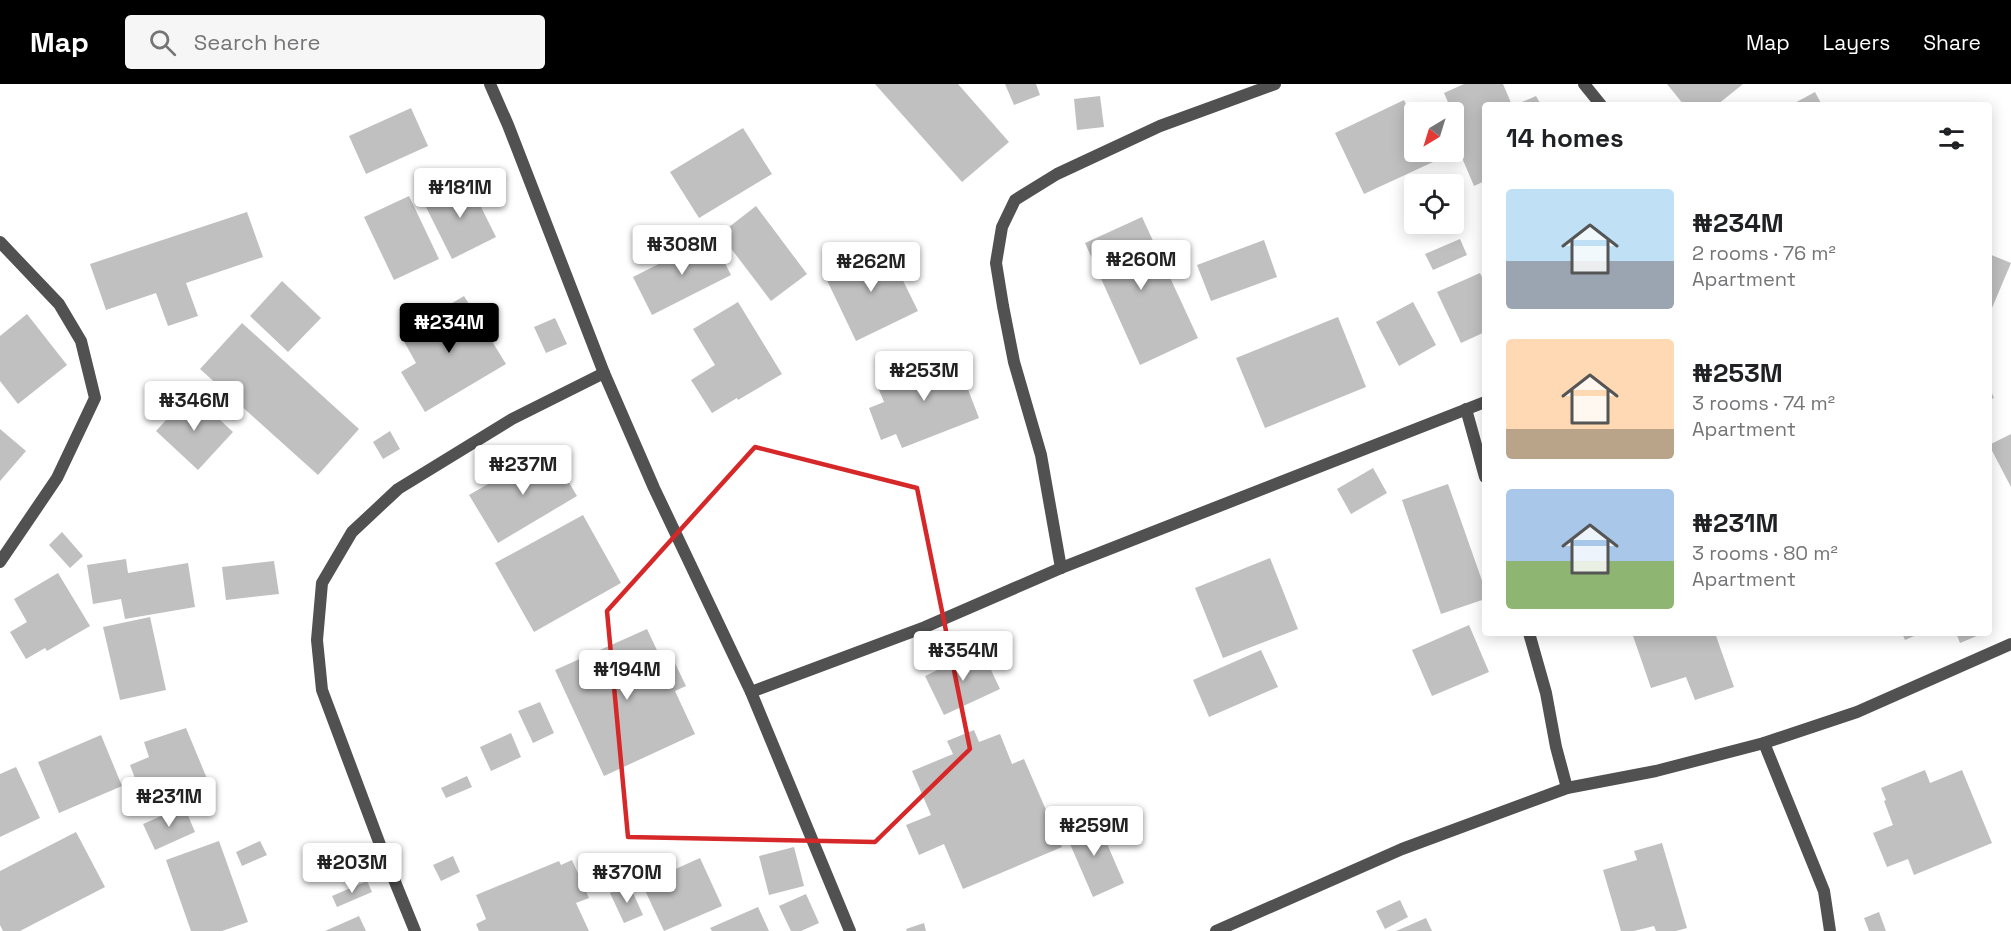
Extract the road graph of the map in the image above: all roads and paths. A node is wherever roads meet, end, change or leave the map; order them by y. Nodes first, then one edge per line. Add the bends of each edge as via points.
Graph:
1 (490, 84) edge
2 (1275, 84) edge
3 (1584, 84) edge
4 (1599, 102) edge
5 (0, 242) edge
6 (604, 373) junction
7 (1482, 403) edge
8 (1466, 409) junction
9 (1482, 466) edge
10 (0, 562) edge
11 (1061, 568) junction
12 (1530, 636) edge
13 (2011, 644) edge
14 (751, 692) junction
15 (1764, 743) junction
16 (1567, 788) junction
17 (415, 931) edge
18 (850, 931) edge
19 (1216, 931) edge
20 (1830, 931) edge

1 - 6 street
2 - 11 street via 1161,126 1057,174 1015,200 1002,227 996,263 1003,306 1014,362 1041,455
3 - 4 street
5 - 10 street via 59,304 81,340 95,398 57,478
6 - 14 street
6 - 17 street via 512,418 398,489 352,532 322,583 317,640 322,690
7 - 8 street
8 - 9 street
8 - 11 street
11 - 14 street via 925,627
12 - 16 street
13 - 15 street via 1857,712
14 - 18 street
15 - 16 street via 1656,771
15 - 20 street via 1824,891
16 - 19 street via 1402,849

